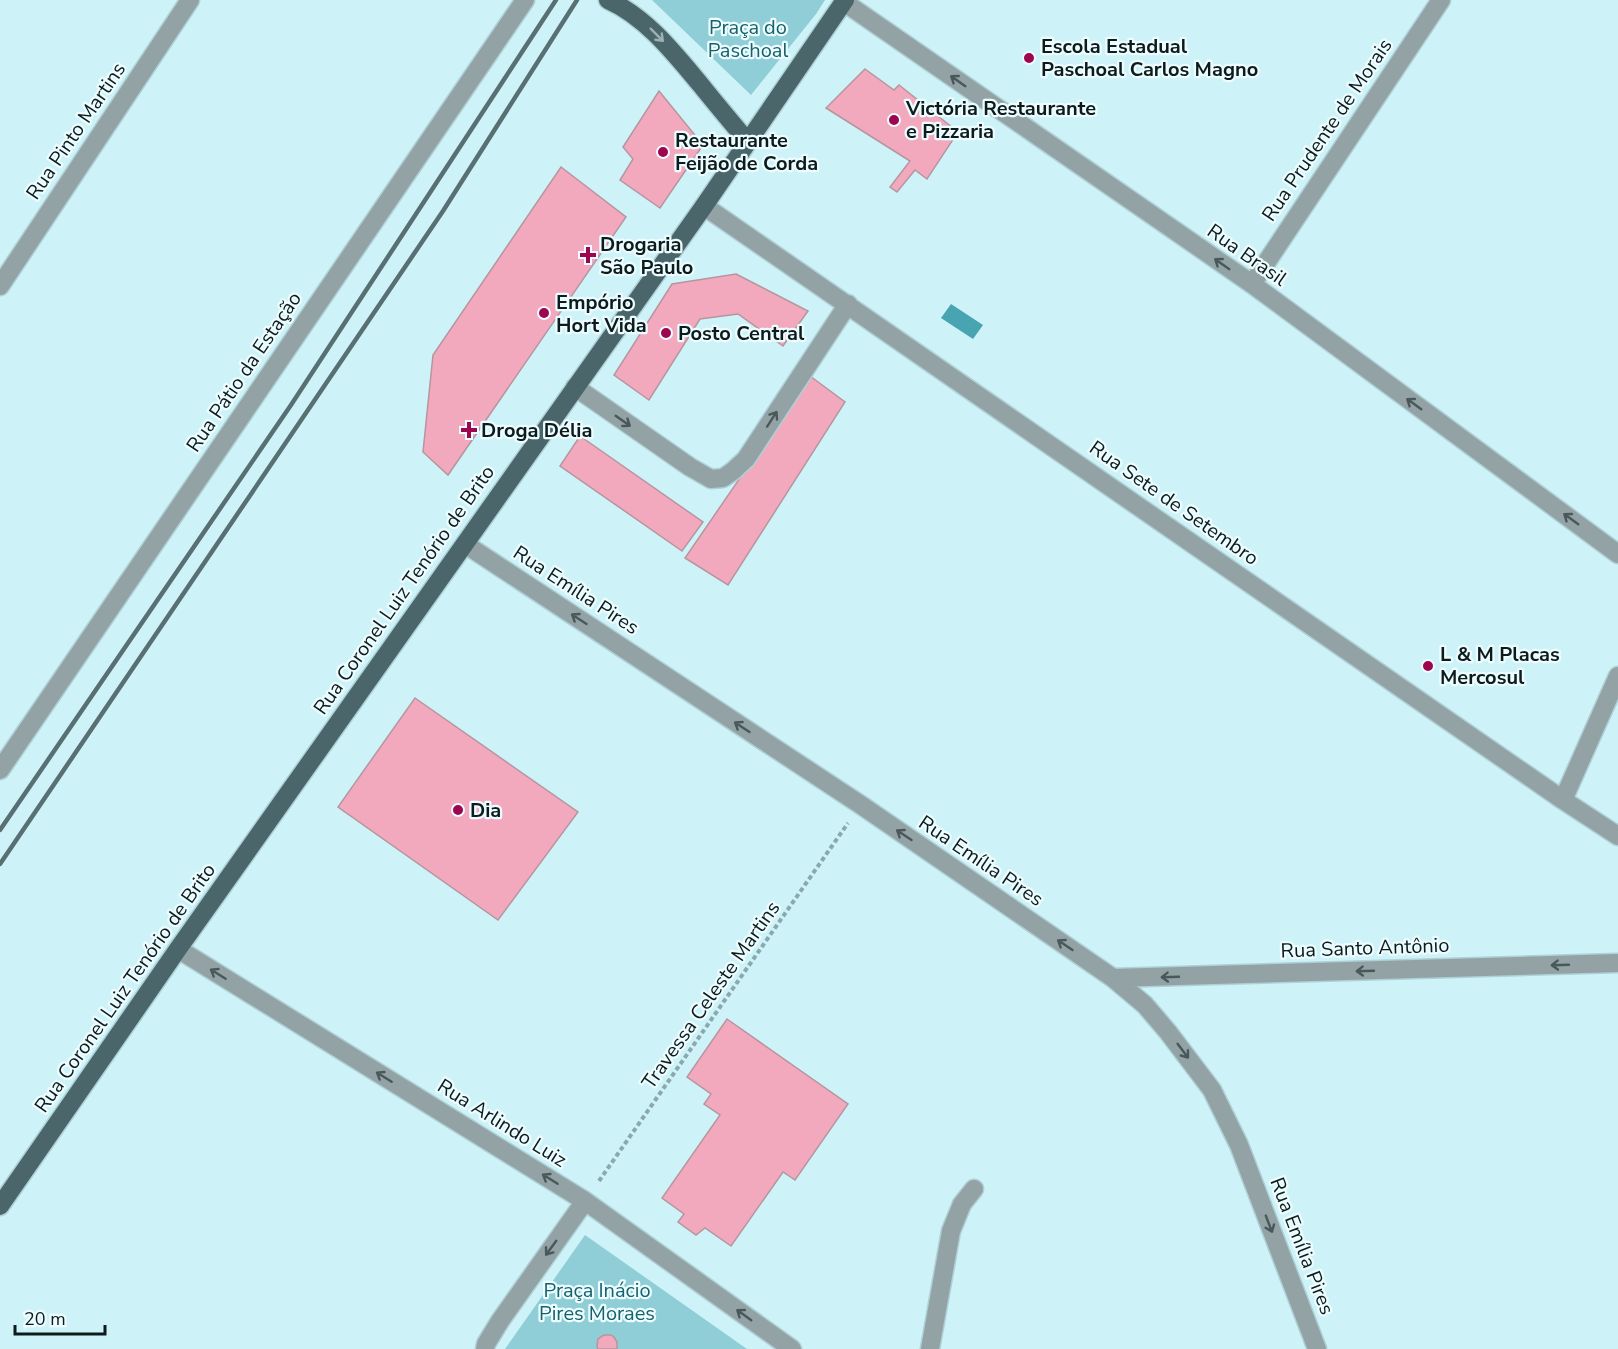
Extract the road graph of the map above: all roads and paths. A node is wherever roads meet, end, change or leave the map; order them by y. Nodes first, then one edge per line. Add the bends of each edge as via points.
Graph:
1 (190, 0) edge
2 (525, 0) edge
3 (610, 0) edge
4 (1441, 0) edge
5 (844, 1) edge
6 (748, 142) junction
7 (704, 206) junction
8 (1252, 284) junction
9 (0, 286) edge
10 (848, 304) junction
11 (575, 387) junction
12 (465, 544) junction
13 (1618, 554) edge
14 (1618, 676) edge
15 (0, 770) edge
16 (1563, 800) junction
17 (861, 806) junction
18 (1618, 836) edge
19 (178, 950) junction
20 (1618, 963) edge
21 (1113, 978) junction
22 (974, 1189) dead end
23 (585, 1201) junction
24 (0, 1206) edge
25 (485, 1349) edge
26 (792, 1349) edge
27 (930, 1349) edge
28 (1317, 1349) edge

1 - 9 street, Rua Pinto Martins
2 - 15 street, Rua Pátio da Estação
3 -> 6 main road via 633,14 662,41
4 - 8 street, Rua Prudente de Morais
5 - 6 main road, Rua Coronel Luiz Tenório de Brito
8 -> 5 street, Rua Brasil
6 - 7 main road, Rua Coronel Luiz Tenório de Brito
7 - 10 street, Rua Sete de Setembro
7 - 11 main road, Rua Coronel Luiz Tenório de Brito
13 -> 8 street, Rua Brasil
11 -> 10 street via 690,467 711,479 723,478 746,459
10 - 16 street, Rua Sete de Setembro
11 - 12 main road, Rua Coronel Luiz Tenório de Brito
17 -> 12 street, Rua Emília Pires
12 - 19 main road, Rua Coronel Luiz Tenório de Brito
14 - 16 street
16 - 18 street, Rua Sete de Setembro
21 -> 17 street, Rua Emília Pires
17 - 23 path, Travessa Celeste Martins
23 -> 19 street, Rua Arlindo Luiz
19 - 24 main road, Rua Coronel Luiz Tenório de Brito
20 -> 21 street, Rua Santo Antônio
21 -> 28 street, Rua Emília Pires via 1168,1032 1212,1090 1239,1145
22 - 27 street via 962,1204 951,1231
23 -> 25 street via 500,1321
26 -> 23 street, Rua Arlindo Luiz

